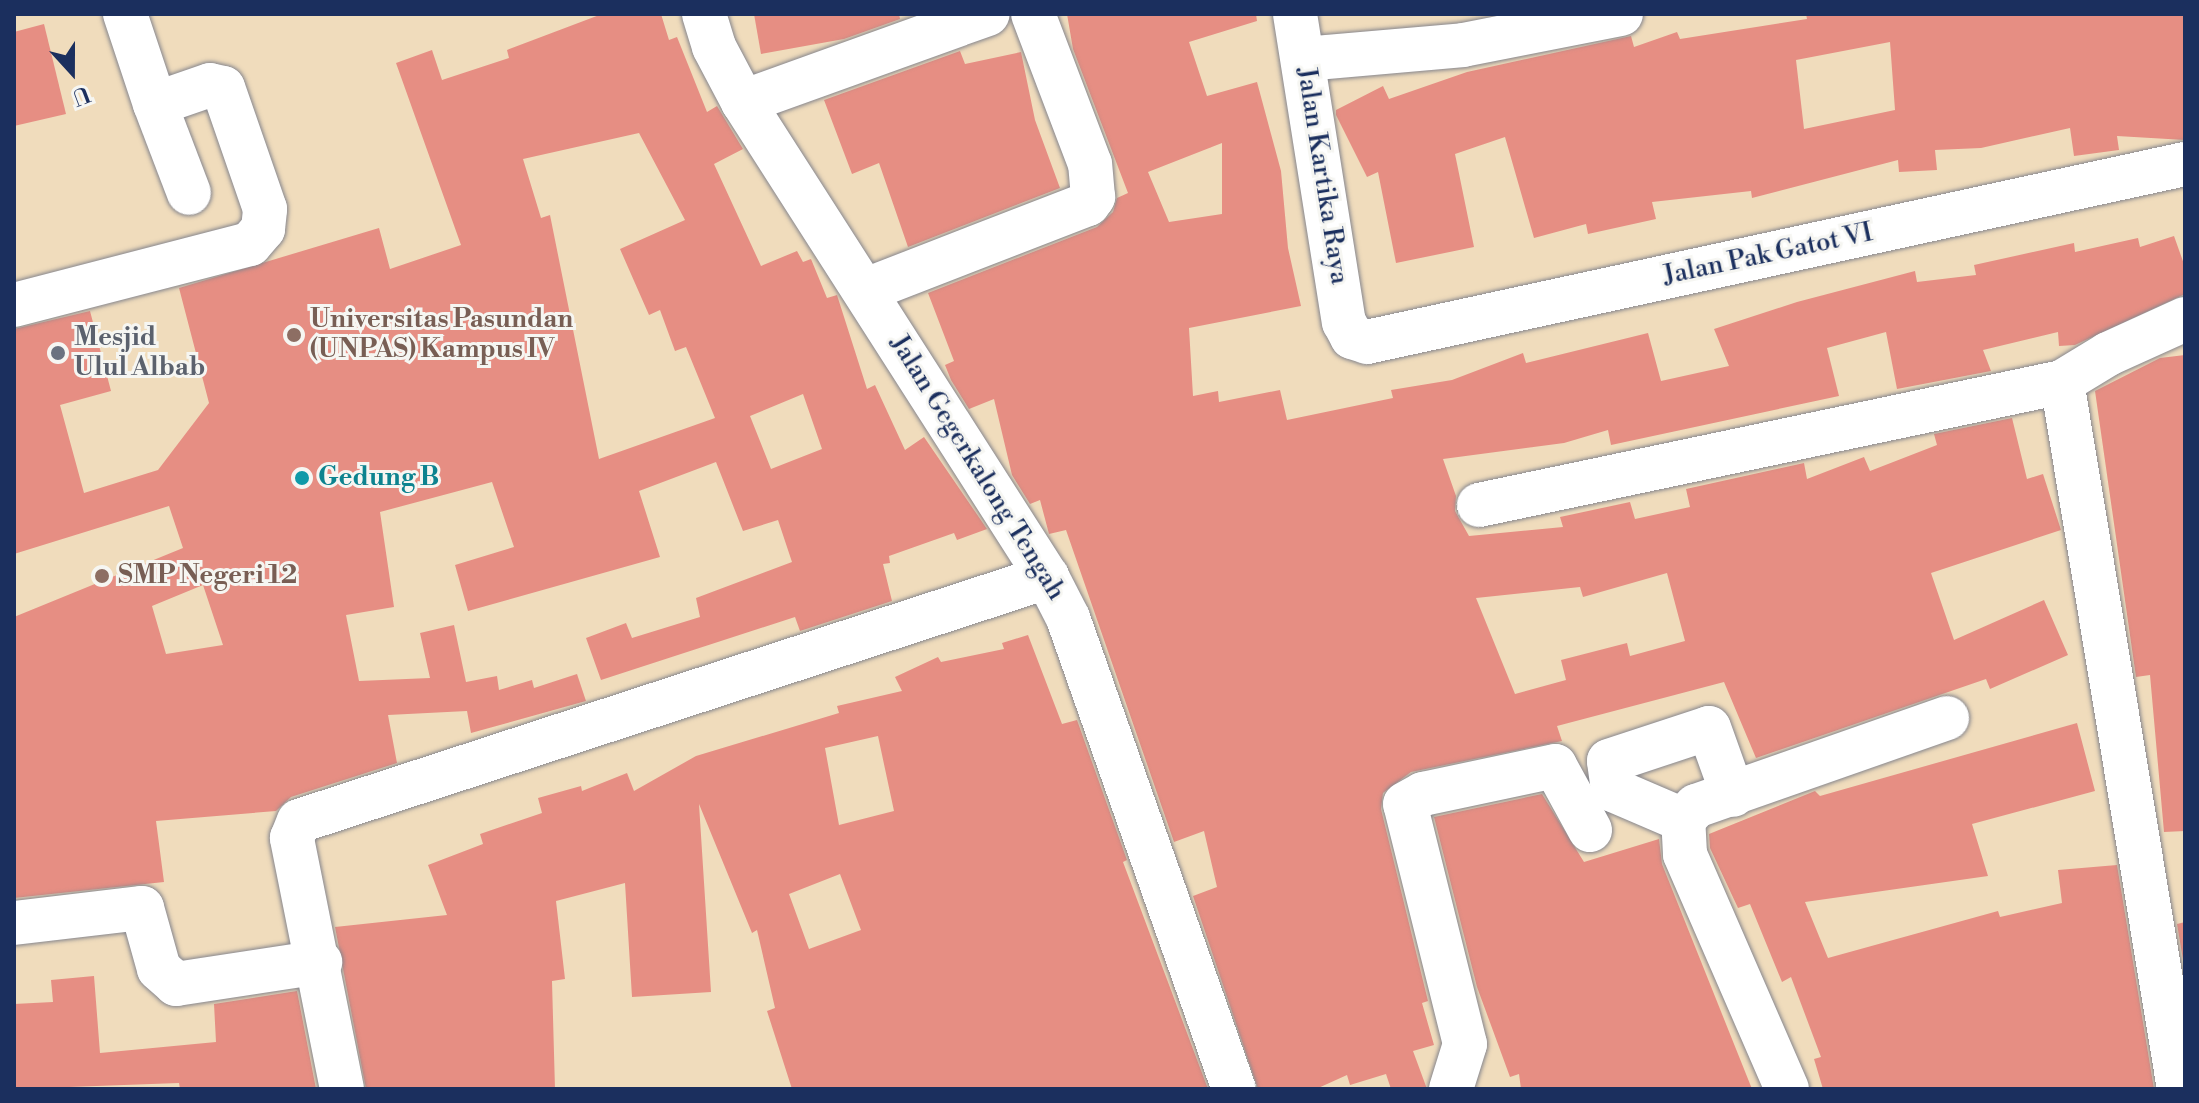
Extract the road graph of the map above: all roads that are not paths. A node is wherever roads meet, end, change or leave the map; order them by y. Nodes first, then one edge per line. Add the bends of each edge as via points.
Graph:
1 (125, 14) edge
2 (704, 14) edge
3 (988, 14) edge
4 (1033, 14) edge
5 (1295, 14) edge
6 (1621, 14) edge
7 (1304, 59) junction
8 (743, 102) junction
9 (155, 104) junction
10 (2185, 164) edge
11 (189, 193) dead end
12 (866, 290) junction
13 (14, 305) edge
14 (2185, 319) edge
15 (1352, 337) joint
16 (2062, 382) junction
17 (1479, 505) dead end
18 (1047, 577) junction
19 (1947, 718) dead end
20 (1733, 795) junction
21 (1683, 820) junction
22 (1590, 830) dead end
23 (14, 923) edge
24 (320, 962) junction
25 (342, 1089) edge
26 (1234, 1089) edge
27 (1451, 1089) edge
28 (1787, 1089) edge
29 (2179, 1089) edge

1 - 9 street
2 - 8 street, Jalan Gegerkalong Tengah via 714,47
3 - 8 street
4 - 12 street via 1090,164 1095,186 1088,204
5 - 7 street, Jalan Kartika Raya
6 - 7 street via 1463,45
7 - 15 street, Jalan Kartika Raya via 1344,322
8 - 12 street, Jalan Gegerkalong Tengah
9 - 11 street
9 - 13 street via 210,85 223,88 265,209 263,229 250,244
10 - 15 street, Jalan Pak Gatot VI via 1383,339 1367,342
12 - 18 street, Jalan Gegerkalong Tengah
14 - 16 street
16 - 17 street
16 - 29 street
18 - 24 street via 299,821 292,838
18 - 26 street, Jalan Gegerkalong Tengah via 1089,676
19 - 20 street
20 - 21 street via 1696,806
20 - 21 street via 1709,728 1609,761 1613,790
21 - 28 street via 1685,854
22 - 27 street via 1555,766 1423,794 1405,804 1465,1044
23 - 24 street via 142,908 159,969 176,984
24 - 25 street

